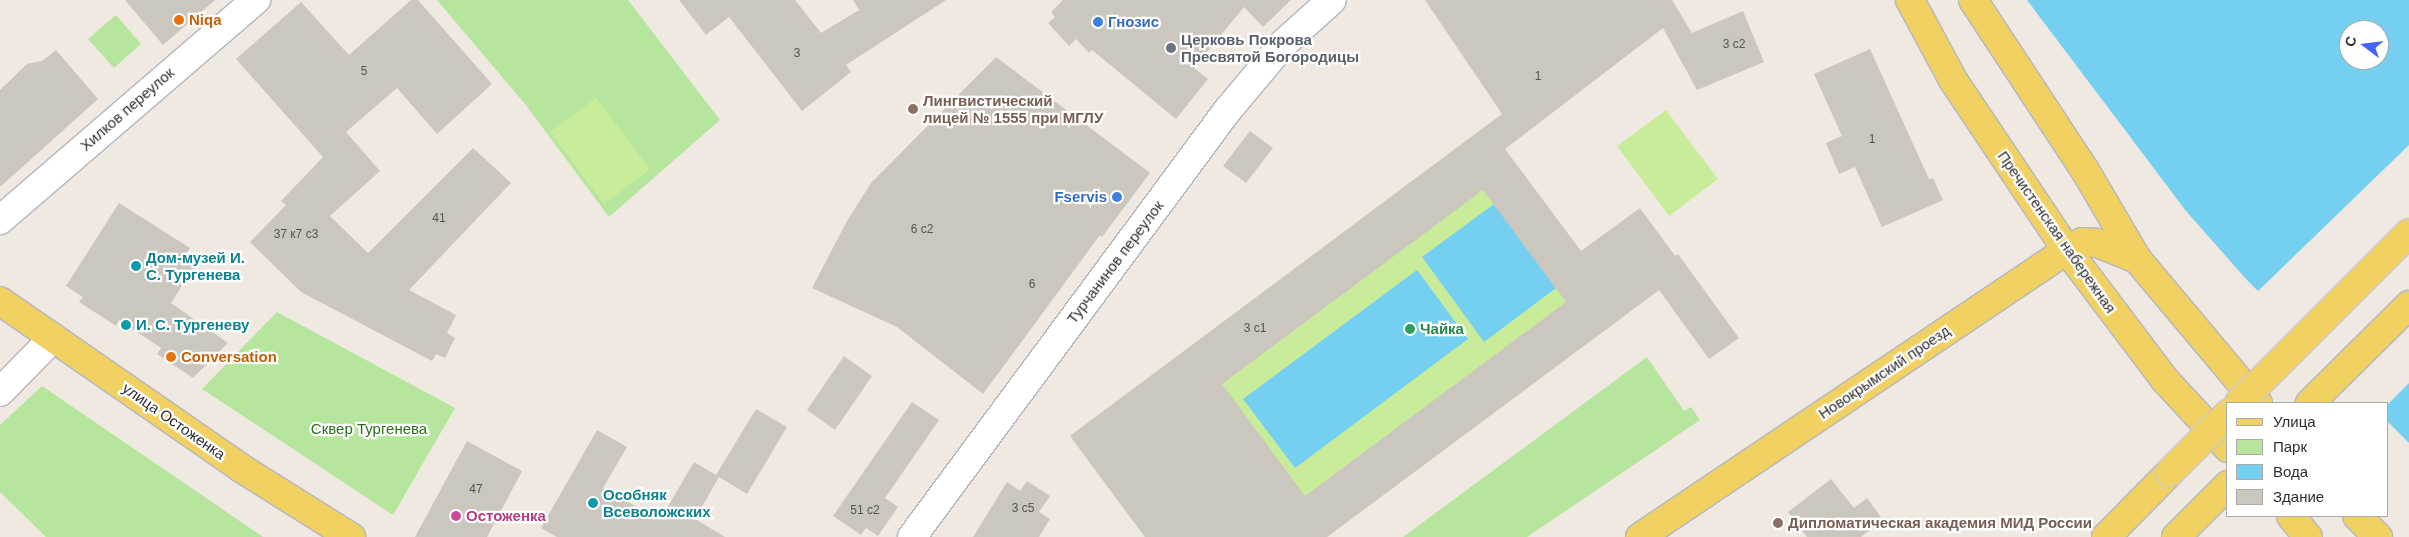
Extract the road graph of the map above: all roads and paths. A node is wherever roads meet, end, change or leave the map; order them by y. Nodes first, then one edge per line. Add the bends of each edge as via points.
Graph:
1 (256, 0) edge
2 (1332, 0) edge
3 (1910, 0) edge
4 (1973, 0) edge
5 (0, 220) edge
6 (2409, 233) edge
7 (2067, 250) junction
8 (2137, 259) junction
9 (0, 301) edge
10 (2409, 305) edge
11 (53, 338) junction
12 (0, 392) edge
13 (2240, 402) edge
14 (2257, 402) edge
15 (2311, 402) edge
16 (2226, 416) edge
17 (2226, 446) edge
18 (2226, 487) edge
19 (2292, 517) edge
20 (2356, 517) edge
21 (2357, 517) edge
22 (351, 537) edge
23 (912, 537) edge
24 (1640, 537) edge
25 (2106, 537) edge
26 (2176, 537) edge
27 (2308, 537) edge
28 (2348, 537) edge
29 (2378, 537) edge

1 - 5 street, Хилков переулок
2 - 23 street, Турчанинов переулок via 1284,43 1233,104
3 - 7 main road, Пречистенская набережная via 1953,80
4 - 8 main road via 2086,172
6 - 13 main road, bridge
7 - 8 main road, Новокрымский проезд via 2082,242 2097,243
7 - 17 main road, Пречистенская набережная via 2165,380
7 - 24 main road, Новокрымский проезд
8 - 14 main road
9 - 11 main road, улица Остоженка
10 - 15 main road
11 - 12 street
11 - 22 main road, улица Остоженка via 241,468
16 - 25 main road, bridge
18 - 26 main road
19 - 27 main road
20 - 28 main road
21 - 29 main road

